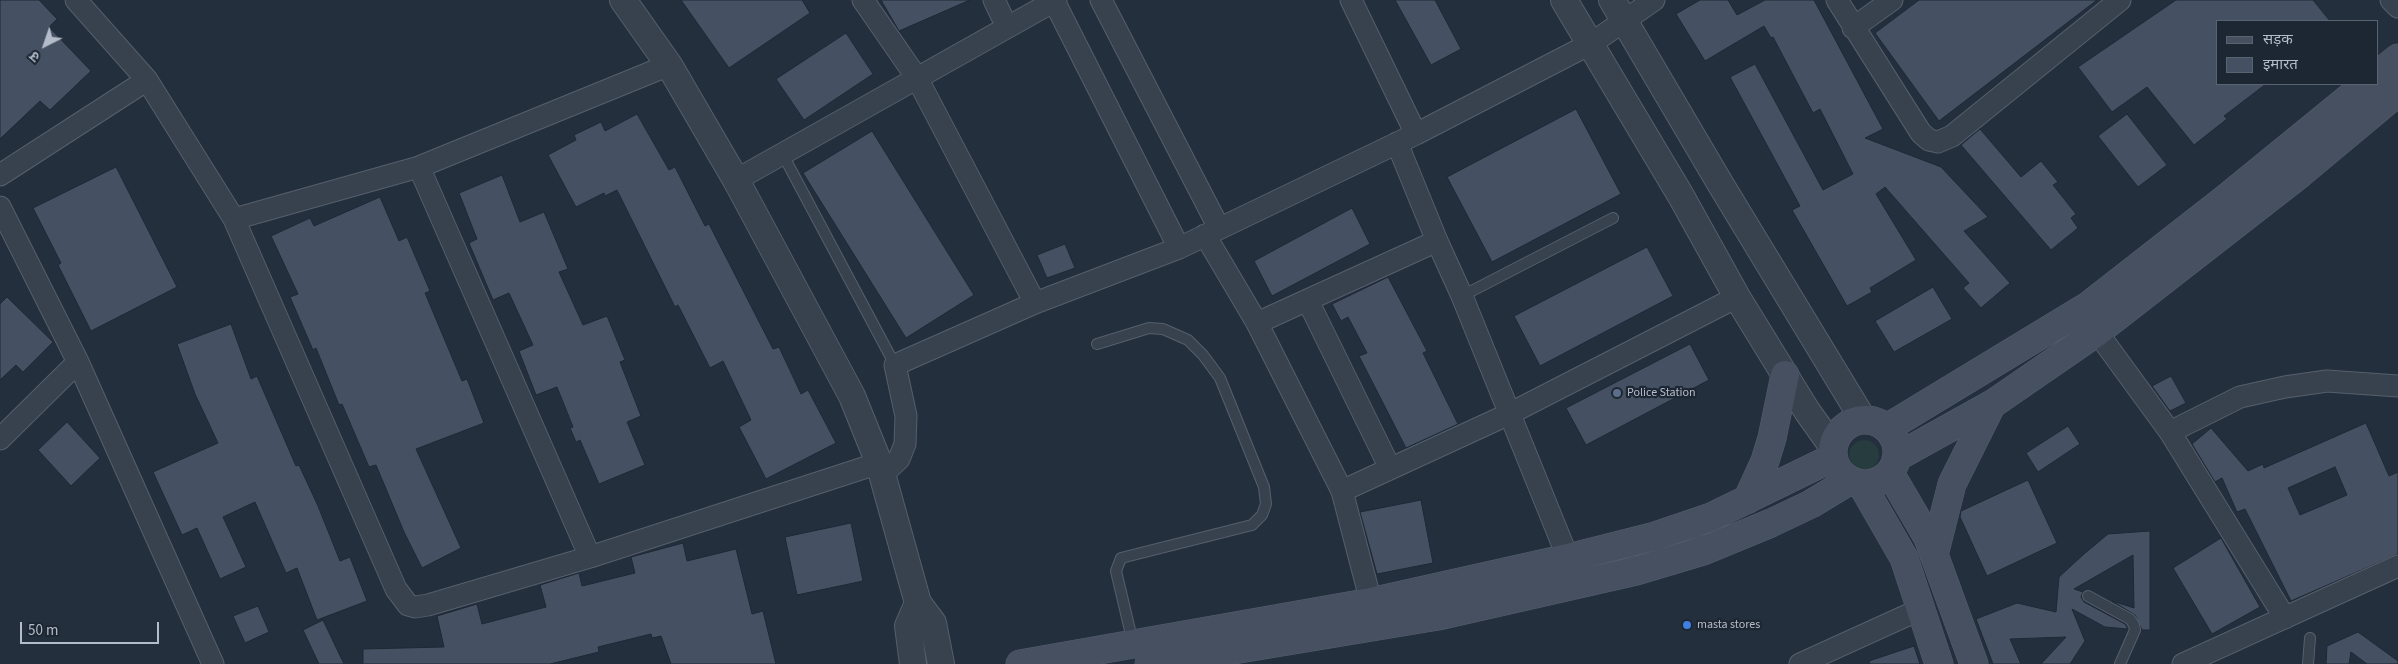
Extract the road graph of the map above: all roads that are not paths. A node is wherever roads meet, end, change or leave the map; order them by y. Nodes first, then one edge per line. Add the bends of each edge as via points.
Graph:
1 (76, 0) edge
2 (623, 0) edge
3 (863, 0) edge
4 (994, 0) edge
5 (1101, 0) edge
6 (1351, 0) edge
7 (1564, 0) edge
8 (1654, 0) edge
9 (1837, 0) edge
10 (1892, 0) edge
11 (2120, 0) edge
12 (2391, 0) edge
13 (1055, 1) edge
14 (2398, 7) edge
15 (1619, 10) edge
16 (1007, 27) junction
17 (1853, 28) junction
18 (1592, 43) junction
19 (669, 65) junction
20 (917, 78) junction
21 (146, 80) junction
22 (2365, 85) edge
23 (2398, 92) edge
24 (1416, 134) junction
25 (1397, 143) junction
26 (782, 153) junction
27 (419, 167) junction
28 (0, 174) edge
29 (736, 180) junction
30 (0, 207) edge
31 (1613, 218) dead end
32 (234, 219) junction
33 (1212, 231) junction
34 (1436, 241) junction
35 (1178, 248) junction
36 (1462, 296) junction
37 (1738, 297) junction
38 (1308, 301) junction
39 (1035, 303) junction
40 (1257, 323) junction
41 (2097, 332) junction
42 (1096, 344) dead end
43 (78, 362) junction
44 (896, 365) junction
45 (1785, 375) junction
46 (2398, 386) edge
47 (1992, 404) junction
48 (1509, 414) junction
49 (1875, 424) junction
50 (2170, 432) junction
51 (0, 439) edge
52 (1832, 452) junction
53 (1893, 465) junction
54 (1390, 468) junction
55 (881, 469) junction
56 (1855, 483) junction
57 (1342, 491) junction
58 (1747, 500) junction
59 (1934, 555) junction
60 (590, 557) junction
61 (1568, 558) junction
62 (2398, 566) edge
63 (2088, 596) dead end
64 (1371, 602) junction
65 (918, 603) junction
66 (1922, 609) junction
67 (2285, 618) junction
68 (2310, 638) dead end
69 (1150, 658) edge
70 (213, 664) edge
71 (913, 664) edge
72 (942, 664) edge
73 (1020, 664) edge
74 (1800, 664) edge
75 (1939, 664) edge
76 (1974, 664) edge
77 (2120, 664) edge
78 (2183, 664) edge
79 (2308, 664) edge

1 - 21 street
2 - 19 street
3 - 20 street
4 - 16 street
5 - 33 street
6 - 24 street
7 - 18 street
8 - 15 street
9 - 17 street
10 - 17 street
11 - 17 street via 1952,136 1938,142 1921,134
12 - 14 street
13 - 16 street
13 - 35 street
15 - 18 street
15 - 49 street via 1721,185
16 - 20 street
18 - 24 street
18 - 37 street
19 - 27 street
19 - 29 street
20 - 26 street
20 - 39 street
21 - 28 street
21 - 32 street
22 - 49 main road via 2088,306
23 - 41 main road via 2300,174
24 - 25 street
25 - 33 street
25 - 34 street
26 - 29 street
26 - 44 lane
27 - 32 street
27 - 60 street
29 - 55 street via 852,396
30 - 43 street
31 - 36 lane
32 - 60 street via 396,589 408,605 428,605
33 - 35 street
33 - 40 street
34 - 36 street
34 - 38 street
35 - 39 street
36 - 48 street
37 - 45 street
37 - 48 street
38 - 40 street
38 - 54 street
39 - 44 street
40 - 57 street
41 - 47 main road
41 - 50 street
42 - 69 lane via 1149,328 1163,329 1188,340 1220,378 1264,487 1266,504 1262,515 1252,525 1122,558 1116,570
43 - 51 street
43 - 70 street
44 - 55 street via 906,416 905,444 899,459
45 - 52 street
45 - 58 main road via 1772,438
46 - 50 street via 2327,381 2285,387 2240,397
47 - 53 main road
47 - 59 main road via 1952,484
48 - 54 street
48 - 61 street
49 - 52 main road via 1849,424 1838,433
49 - 53 main road via 1897,448
50 - 67 street
52 - 56 main road via 1838,471
52 - 58 main road
53 - 56 main road via 1877,483
53 - 59 main road
54 - 57 street
55 - 60 street
55 - 65 street
56 - 66 main road via 1904,558
56 - 69 main road via 1703,551 1636,571 1438,616
57 - 64 street
58 - 61 main road via 1654,536
59 - 76 main road
61 - 64 main road
62 - 67 street
63 - 77 lane via 2130,619 2134,625 2135,630
64 - 69 main road
65 - 71 street via 908,626
65 - 72 street via 934,623
66 - 74 street
66 - 75 main road
67 - 78 street
68 - 79 lane
69 - 73 main road

